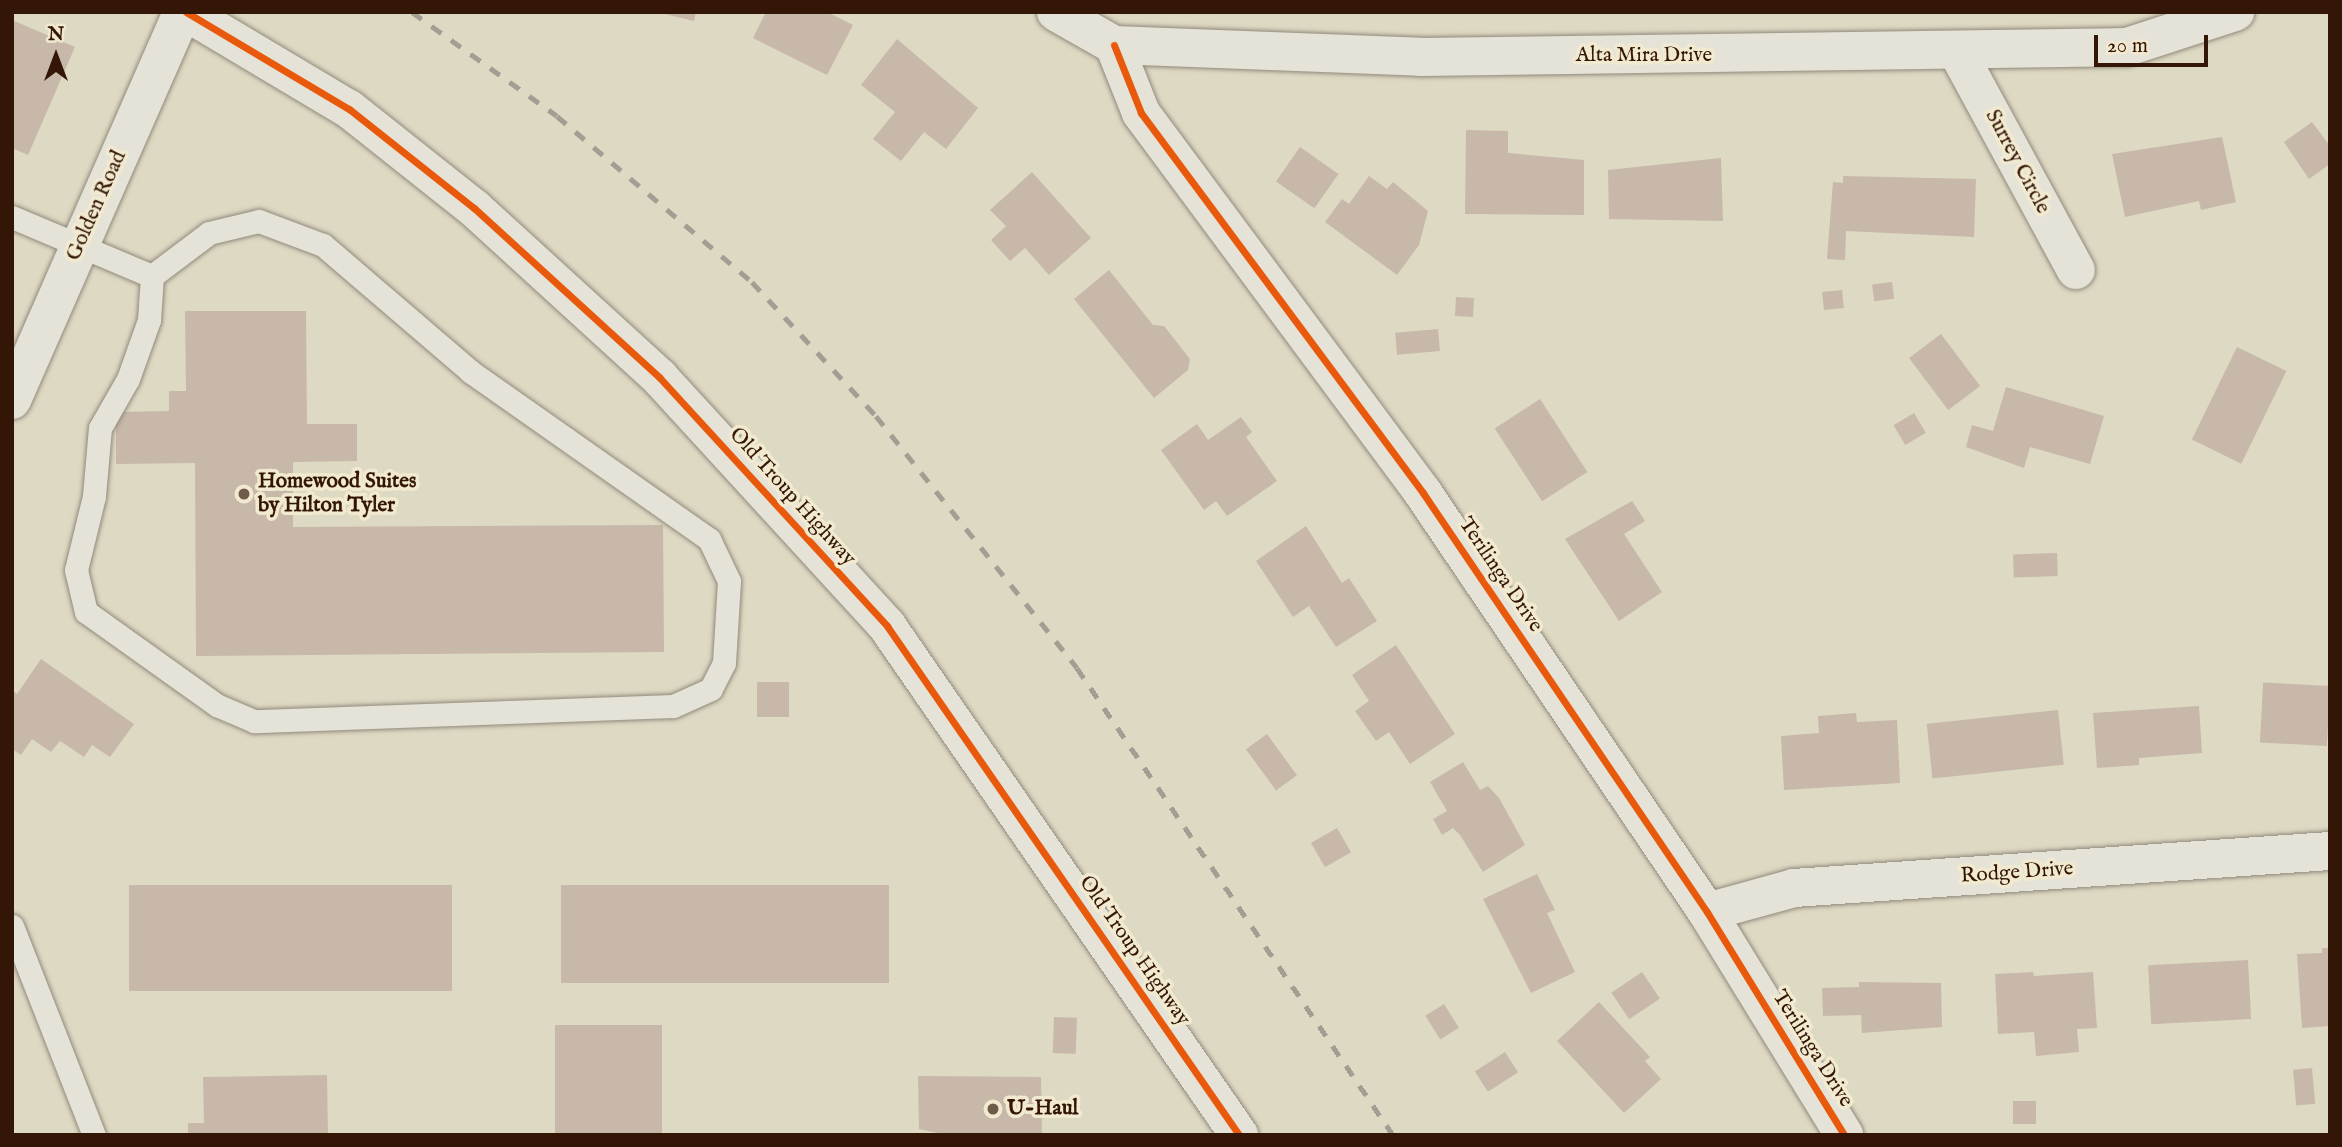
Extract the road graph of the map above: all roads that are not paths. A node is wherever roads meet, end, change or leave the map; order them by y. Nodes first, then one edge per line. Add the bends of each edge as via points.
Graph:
1 (184, 12) edge
2 (1056, 12) edge
3 (2235, 12) edge
4 (1114, 45) junction
5 (1958, 53) junction
6 (12, 217) edge
7 (80, 246) junction
8 (2076, 270) dead end
9 (152, 276) junction
10 (12, 400) edge
11 (2330, 851) edge
12 (1707, 912) junction
13 (12, 926) edge
14 (94, 1135) edge
15 (1239, 1135) edge
16 (1844, 1135) edge

1 - 7 street, Golden Road
1 - 15 street, Old Troup Highway via 359,118 474,208 659,377 887,626
2 - 4 street, Alta Mira Drive
3 - 5 street, Alta Mira Drive via 2127,47
4 - 5 street, Alta Mira Drive via 1421,57
4 - 12 street, Terilinga Drive via 1141,113 1423,493
5 - 8 street, Surrey Circle
6 - 7 lane
7 - 9 lane
7 - 10 street, Golden Road
9 - 9 lane via 209,233 259,221 323,245 471,372 709,539 729,581 724,663 711,689 674,706 254,721 218,706 86,612 76,570 94,496 100,428 128,379 149,320
11 - 12 street, Rodge Drive via 1794,888
12 - 16 street, Terilinga Drive
13 - 14 lane

